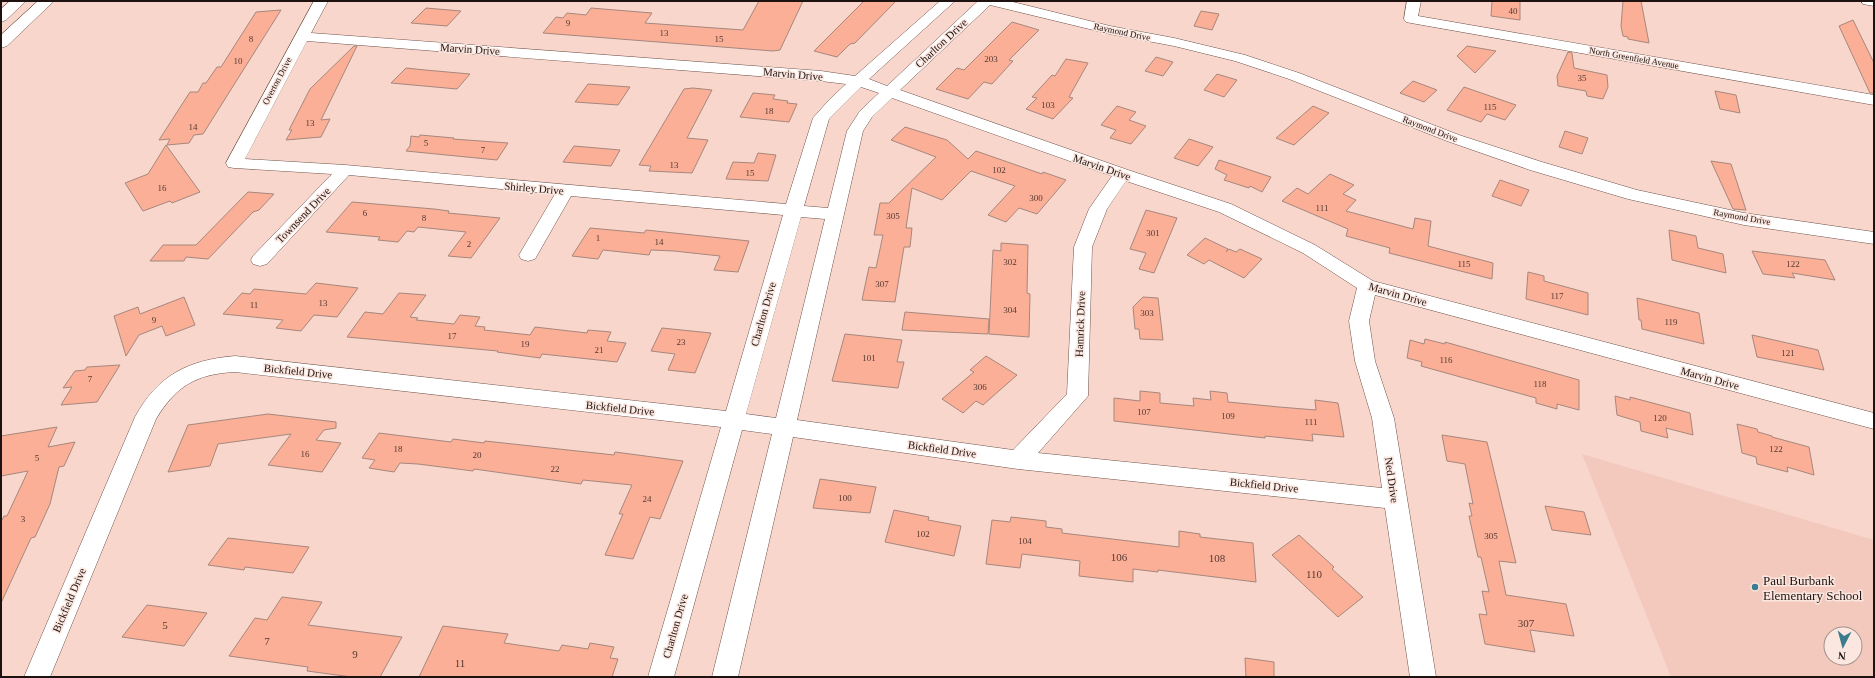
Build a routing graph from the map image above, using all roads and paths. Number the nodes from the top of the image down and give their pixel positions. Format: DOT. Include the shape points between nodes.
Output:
graph roads {
  1 [pos="19,1"];
  2 [pos="47,1"];
  3 [pos="321,1"];
  4 [pos="948,1"];
  5 [pos="986,1"];
  6 [pos="992,1"];
  7 [pos="1414,1"];
  8 [pos="1868,1"];
  9 [pos="1874,2"];
  10 [pos="1,17"];
  11 [pos="301,36"];
  12 [pos="1,43"];
  13 [pos="859,81"];
  14 [pos="890,91"];
  15 [pos="1874,100"];
  16 [pos="234,163"];
  17 [pos="345,170"];
  18 [pos="1122,174"];
  19 [pos="565,191"];
  20 [pos="792,212"];
  21 [pos="834,214"];
  22 [pos="1874,238"];
  23 [pos="528,255"];
  24 [pos="260,260"];
  25 [pos="1367,286"];
  26 [pos="733,420"];
  27 [pos="1874,422"];
  28 [pos="784,427"];
  29 [pos="1018,460"];
  30 [pos="1395,499"];
  31 [pos="37,677"];
  32 [pos="661,677"];
  33 [pos="725,677"];
  34 [pos="1423,677"];
  1 -- 10 [label="main road"];
  2 -- 12 [label="main road"];
  3 -- 11 [label="street, Overton Drive"];
  4 -- 13 [label="street, Charlton Drive"];
  5 -- 14 [label="street, Charlton Drive"];
  6 -- 22 [label="street, Raymond Drive" via="1240,58 1294,76 1453,138 1634,195 1744,218"];
  7 -- 15 [label="street, North Greenfield Avenue" via="1411,19"];
  8 -- 9 [label="street"];
  11 -- 13 [label="street, Marvin Drive"];
  11 -- 16 [label="street, Overton Drive"];
  13 -- 14 [label="street, Marvin Drive"];
  13 -- 20 [label="street, Charlton Drive" via="829,108 822,118"];
  14 -- 18 [label="street, Marvin Drive"];
  14 -- 21 [label="street, Charlton Drive" via="858,125"];
  16 -- 17 [label="street, Shirley Drive"];
  17 -- 19 [label="street, Shirley Drive"];
  17 -- 24 [label="street, Townsend Drive"];
  18 -- 25 [label="street, Marvin Drive" via="1225,208 1309,249"];
  18 -- 29 [label="street, Hamrick Drive" via="1098,209 1083,247 1077,396"];
  19 -- 20 [label="street, Shirley Drive"];
  19 -- 23 [label="street"];
  20 -- 21 [label="street, Shirley Drive"];
  20 -- 26 [label="street, Charlton Drive"];
  21 -- 28 [label="street, Charlton Drive"];
  25 -- 27 [label="street, Marvin Drive"];
  25 -- 30 [label="street, Ned Drive" via="1359,321 1365,361 1383,418"];
  26 -- 28 [label="street, Bickfield Drive"];
  26 -- 31 [label="street, Bickfield Drive" via="235,364 205,367 189,373 164,390 146,417"];
  26 -- 32 [label="street, Charlton Drive"];
  28 -- 29 [label="street, Bickfield Drive"];
  28 -- 33 [label="street, Charlton Drive"];
  29 -- 30 [label="street, Bickfield Drive"];
  30 -- 34 [label="street, Ned Drive"];
}
